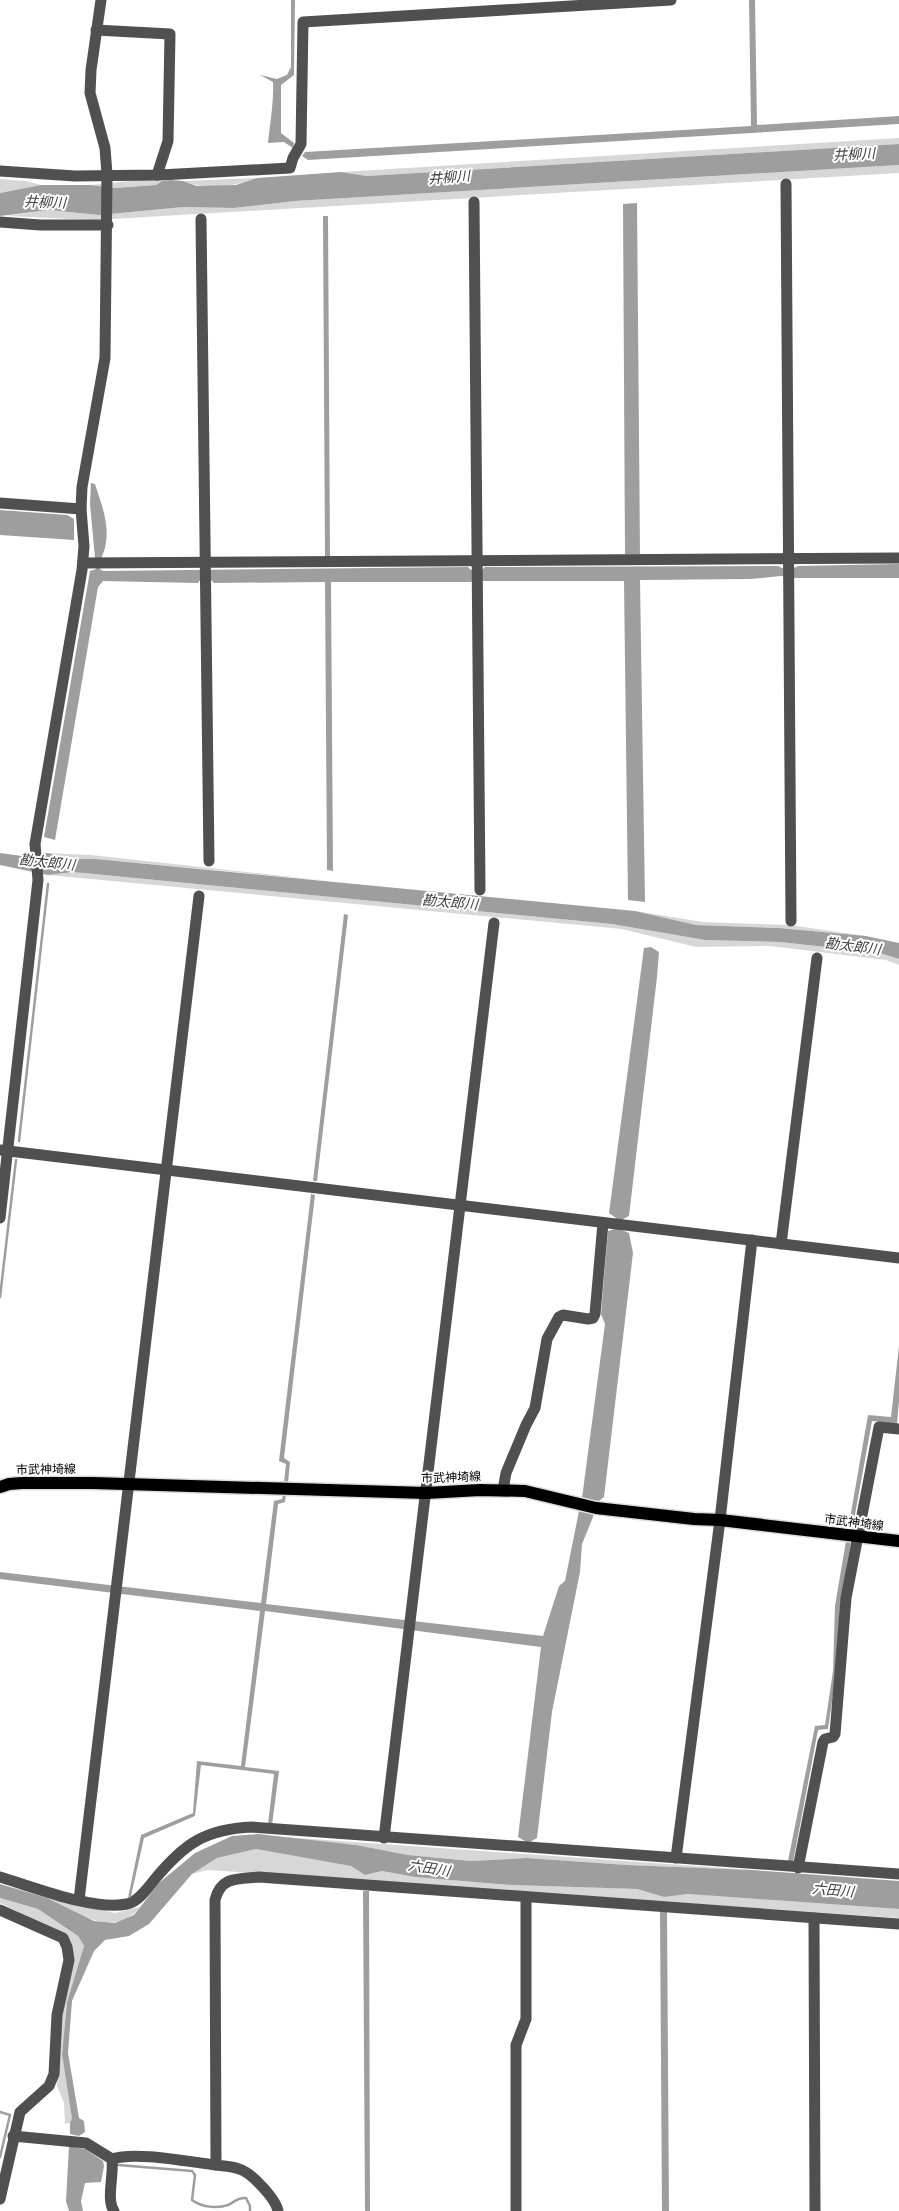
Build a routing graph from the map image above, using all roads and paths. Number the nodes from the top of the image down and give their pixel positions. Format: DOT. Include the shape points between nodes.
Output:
graph roads {
  1 [pos="101,0"];
  2 [pos="672,0"];
  3 [pos="96,30"];
  4 [pos="0,171"];
  5 [pos="107,174"];
  6 [pos="157,175"];
  7 [pos="786,184"];
  8 [pos="474,202"];
  9 [pos="202,219"];
  10 [pos="0,222"];
  11 [pos="108,225"];
  12 [pos="0,503"];
  13 [pos="81,509"];
  14 [pos="899,558"];
  15 [pos="788,562"];
  16 [pos="83,563"];
  17 [pos="477,563"];
  18 [pos="206,565"];
  19 [pos="209,861"];
  20 [pos="480,890"];
  21 [pos="199,896"];
  22 [pos="791,920"];
  23 [pos="494,923"];
  24 [pos="817,958"];
  25 [pos="4,1150"];
  26 [pos="167,1169"];
  27 [pos="461,1204"];
  28 [pos="0,1218"];
  29 [pos="614,1224"];
  30 [pos="752,1240"];
  31 [pos="781,1244"];
  32 [pos="899,1258"];
  33 [pos="899,1429"];
  34 [pos="130,1484"];
  35 [pos="0,1487"];
  36 [pos="503,1490"];
  37 [pos="426,1493"];
  38 [pos="720,1520"];
  39 [pos="858,1537"];
  40 [pos="899,1541"];
  41 [pos="384,1838"];
  42 [pos="676,1858"];
  43 [pos="798,1868"];
  44 [pos="899,1874"];
  45 [pos="0,1877"];
  46 [pos="526,1897"];
  47 [pos="79,1900"];
  48 [pos="0,1910"];
  49 [pos="814,1918"];
  50 [pos="899,1924"];
  51 [pos="13,2136"];
  52 [pos="112,2159"];
  53 [pos="216,2165"];
  54 [pos="0,2199"];
  55 [pos="114,2211"];
  56 [pos="278,2211"];
  57 [pos="516,2211"];
  58 [pos="815,2211"];
  1 -- 3 [label="street"];
  2 -- 6 [label="street" via="303,22 301,144 290,168"];
  3 -- 5 [label="street" via="90,93 105,148"];
  3 -- 6 [label="street" via="170,34 168,141"];
  4 -- 5 [label="street" via="75,176"];
  5 -- 6 [label="street"];
  5 -- 11 [label="street"];
  7 -- 15 [label="street"];
  8 -- 17 [label="street"];
  9 -- 18 [label="street"];
  10 -- 11 [label="street"];
  11 -- 13 [label="street" via="105,358"];
  12 -- 13 [label="street"];
  13 -- 16 [label="street"];
  14 -- 15 [label="street"];
  15 -- 17 [label="street"];
  15 -- 22 [label="street"];
  16 -- 18 [label="street"];
  16 -- 25 [label="street" via="35,848 38,880"];
  17 -- 18 [label="street"];
  17 -- 20 [label="street"];
  18 -- 19 [label="street"];
  21 -- 26 [label="street"];
  23 -- 27 [label="street"];
  24 -- 31 [label="street"];
  25 -- 26 [label="street"];
  25 -- 28 [label="street"];
  26 -- 27 [label="street"];
  26 -- 34 [label="street"];
  27 -- 29 [label="street"];
  27 -- 37 [label="street"];
  29 -- 30 [label="street"];
  29 -- 36 [label="street" via="593,1318 563,1315 547,1339 535,1408 506,1473"];
  30 -- 31 [label="street"];
  30 -- 38 [label="street"];
  31 -- 32 [label="street"];
  33 -- 39 [label="street" via="879,1427"];
  34 -- 35 [label="main road, 市武神埼線" via="22,1483"];
  34 -- 37 [label="main road, 市武神埼線"];
  34 -- 47 [label="street"];
  36 -- 37 [label="main road, 市武神埼線"];
  36 -- 38 [label="main road, 市武神埼線" via="535,1493 596,1508"];
  37 -- 41 [label="street"];
  38 -- 39 [label="main road, 市武神埼線"];
  38 -- 42 [label="street"];
  39 -- 40 [label="main road, 市武神埼線"];
  39 -- 43 [label="street" via="846,1598 835,1734 823,1742"];
  41 -- 42 [label="street"];
  41 -- 47 [label="street" via="231,1828 192,1842 171,1861 144,1894 129,1904 105,1906"];
  42 -- 43 [label="street"];
  43 -- 44 [label="street"];
  45 -- 47 [label="street"];
  46 -- 49 [label="street"];
  46 -- 53 [label="street" via="259,1877 223,1883 215,1900"];
  46 -- 57 [label="street" via="526,2020 516,2045"];
  48 -- 51 [label="street" via="63,1938 69,1960 57,2015 54,2074 49,2086 20,2112"];
  49 -- 50 [label="street"];
  49 -- 58 [label="street"];
  51 -- 52 [label="street" via="86,2143"];
  51 -- 54 [label="street"];
  52 -- 53 [label="street" via="120,2156"];
  52 -- 55 [label="street" via="114,2171 109,2199"];
  53 -- 56 [label="street" via="244,2171 271,2196"];
}
